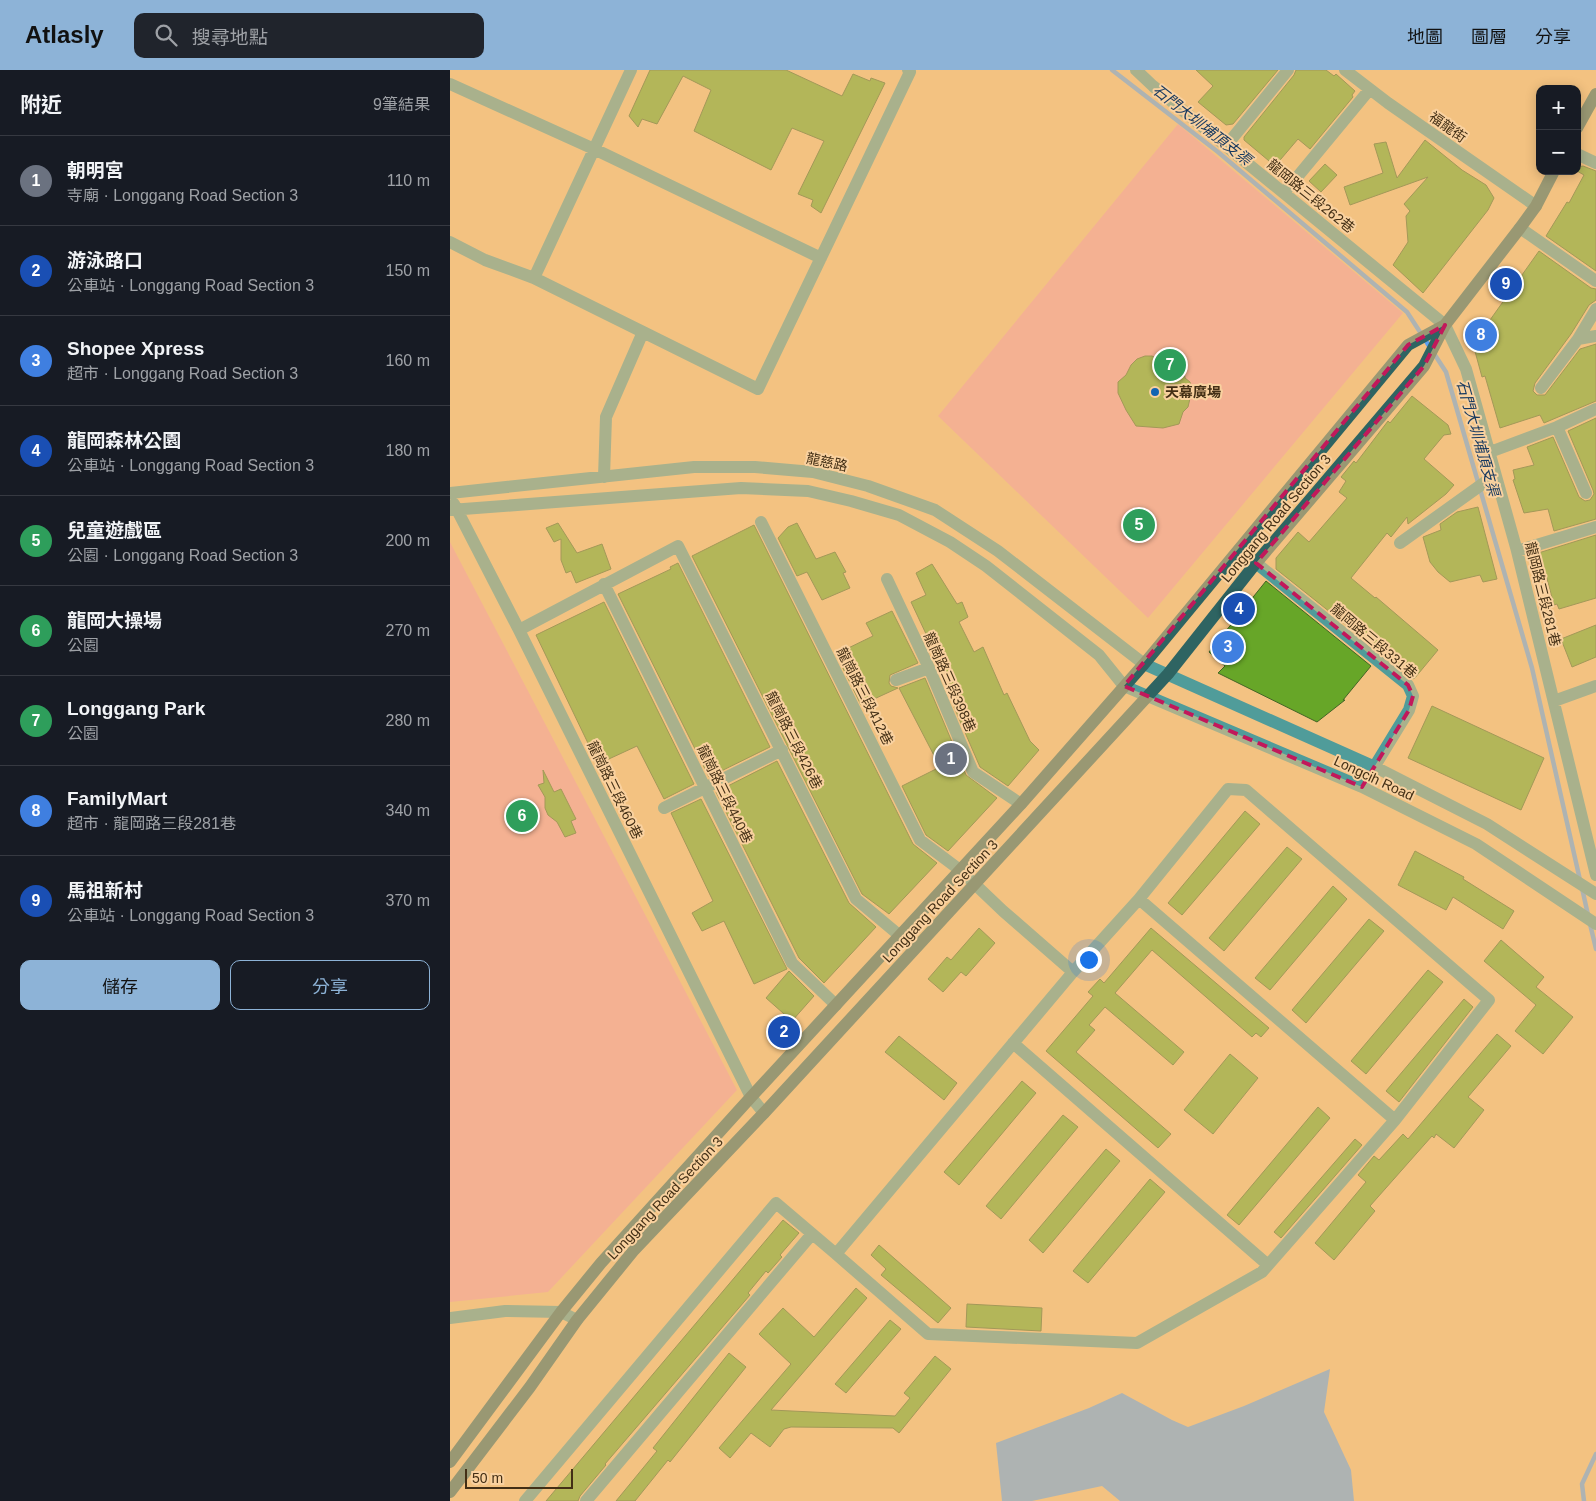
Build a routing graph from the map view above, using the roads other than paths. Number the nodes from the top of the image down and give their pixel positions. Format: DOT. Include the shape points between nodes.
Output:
graph roads {
  1 [pos="631,70"];
  2 [pos="908,70"];
  3 [pos="1136,70"];
  4 [pos="1288,70"];
  5 [pos="1345,70"];
  6 [pos="450,84"];
  7 [pos="1370,89"];
  8 [pos="1596,94"];
  9 [pos="1581,121"];
  10 [pos="1226,146"];
  11 [pos="594,149"];
  12 [pos="1581,156"];
  13 [pos="1596,163"];
  14 [pos="1552,175"];
  15 [pos="1284,192"];
  16 [pos="1536,206"];
  17 [pos="1520,228"];
  18 [pos="450,242"];
  19 [pos="821,258"];
  20 [pos="534,278"];
  21 [pos="1596,281"];
  22 [pos="1596,310"];
  23 [pos="1445,325"];
  24 [pos="642,332"];
  25 [pos="1596,336"];
  26 [pos="1578,339"];
  27 [pos="1541,388"];
  28 [pos="1596,409"];
  29 [pos="1557,427"];
  30 [pos="1490,452"];
  31 [pos="1495,475"];
  32 [pos="604,478"];
  33 [pos="1586,493"];
  34 [pos="450,494"];
  35 [pos="450,498"];
  36 [pos="454,510"];
  37 [pos="761,522"];
  38 [pos="1596,527"];
  39 [pos="1400,543"];
  40 [pos="1517,550"];
  41 [pos="1256,563"];
  42 [pos="887,579"];
  43 [pos="604,584"];
  44 [pos="518,630"];
  45 [pos="1144,664"];
  46 [pos="929,668"];
  47 [pos="1168,674"];
  48 [pos="896,680"];
  49 [pos="1124,686"];
  50 [pos="1596,686"];
  51 [pos="1150,695"];
  52 [pos="1554,701"];
  53 [pos="782,750"];
  54 [pos="1375,767"];
  55 [pos="1362,787"];
  56 [pos="706,788"];
  57 [pos="1021,804"];
  58 [pos="664,808"];
  59 [pos="1595,869"];
  60 [pos="960,870"];
  61 [pos="975,885"];
  62 [pos="1596,894"];
  63 [pos="1138,900"];
  64 [pos="1596,924"];
  65 [pos="899,935"];
  66 [pos="1073,972"];
  67 [pos="836,1005"];
  68 [pos="1013,1043"];
  69 [pos="751,1097"];
  70 [pos="764,1113"];
  71 [pos="1395,1120"];
  72 [pos="812,1234"];
  73 [pos="836,1254"];
  74 [pos="1268,1265"];
  75 [pos="561,1312"];
  76 [pos="450,1318"];
  77 [pos="578,1320"];
  78 [pos="450,1462"];
  79 [pos="450,1492"];
  80 [pos="525,1501"];
  81 [pos="586,1501"];
  1 -- 11 [label="street"];
  2 -- 19 [label="street" via="910,72"];
  3 -- 10 [label="street, 龍岡路三段262巷"];
  4 -- 10 [label="street"];
  5 -- 7 [label="street, 福龍街"];
  6 -- 11 [label="street"];
  7 -- 15 [label="street"];
  7 -- 16 [label="street, 福龍街"];
  8 -- 9 [label="main road"];
  10 -- 15 [label="street, 龍岡路三段262巷"];
  11 -- 19 [label="street"];
  11 -- 20 [label="street"];
  12 -- 13 [label="street"];
  14 -- 16 [label="main road, Longgang Road Section 3"];
  15 -- 23 [label="street, 龍岡路三段262巷"];
  16 -- 17 [label="main road, Longgang Road Section 3"];
  17 -- 21 [label="street"];
  17 -- 23 [label="main road, Longgang Road Section 3"];
  18 -- 20 [label="street" via="485,260"];
  19 -- 24 [label="street" via="758,390"];
  20 -- 24 [label="street"];
  22 -- 26 [label="street"];
  23 -- 30 [label="street, 龍岡路三段281巷" via="1466,368"];
  23 -- 41 [label="main road, Longgang Road Section 3" via="1424,366"];
  23 -- 45 [label="main road, Longgang Road Section 3" via="1408,345"];
  24 -- 32 [label="street" via="606,417"];
  25 -- 26 [label="street"];
  26 -- 27 [label="street"];
  28 -- 29 [label="street"];
  29 -- 30 [label="street"];
  29 -- 33 [label="street"];
  30 -- 31 [label="street, 龍岡路三段281巷"];
  31 -- 39 [label="street"];
  31 -- 40 [label="street, 龍岡路三段281巷"];
  32 -- 34 [label="street, 龍慈路"];
  32 -- 45 [label="street, 龍慈路" via="694,467 754,467 813,472 868,486 935,510 998,551"];
  35 -- 36 [label="street, 龍崗路三段460巷"];
  36 -- 44 [label="street, 龍崗路三段460巷"];
  36 -- 49 [label="street" via="741,488 808,492 851,501 899,515 986,566 1099,655"];
  37 -- 60 [label="street, 龍崗路三段412巷" via="920,840"];
  38 -- 40 [label="street"];
  40 -- 52 [label="street, 龍岡路三段281巷"];
  41 -- 47 [label="main road, Longgang Road Section 3"];
  41 -- 54 [label="street, 龍岡路三段331巷" via="1408,685 1413,696 1409,710"];
  42 -- 46 [label="street, 龍崗路三段398巷"];
  43 -- 44 [label="street"];
  43 -- 53 [label="street, 龍崗路三段426巷" via="678,546"];
  43 -- 56 [label="street, 龍崗路三段440巷"];
  44 -- 69 [label="street, 龍崗路三段460巷"];
  45 -- 47 [label="street, Longcih Road"];
  45 -- 49 [label="main road, Longgang Road Section 3"];
  46 -- 48 [label="street"];
  46 -- 57 [label="street, 龍崗路三段398巷" via="973,772"];
  47 -- 51 [label="main road, Longgang Road Section 3"];
  47 -- 54 [label="street, Longcih Road"];
  49 -- 51 [label="street, Longcih Road"];
  49 -- 57 [label="main road, Longgang Road Section 3"];
  50 -- 52 [label="street"];
  51 -- 55 [label="street, Longcih Road"];
  51 -- 61 [label="main road, Longgang Road Section 3"];
  52 -- 59 [label="street, 龍岡路三段281巷"];
  53 -- 56 [label="street"];
  53 -- 65 [label="street, 龍崗路三段426巷" via="856,899"];
  54 -- 55 [label="street, 龍岡路三段331巷"];
  54 -- 62 [label="street, Longcih Road" via="1487,824"];
  55 -- 64 [label="street, Longcih Road" via="1476,844"];
  56 -- 58 [label="street"];
  56 -- 67 [label="street, 龍崗路三段440巷" via="792,963"];
  57 -- 60 [label="main road, Longgang Road Section 3"];
  60 -- 61 [label="street, 龍崗路三段412巷"];
  60 -- 65 [label="main road, Longgang Road Section 3"];
  61 -- 66 [label="street, 龍崗路三段412巷"];
  61 -- 70 [label="main road, Longgang Road Section 3"];
  63 -- 66 [label="street"];
  63 -- 71 [label="street"];
  63 -- 71 [label="street" via="1228,789 1246,790 1489,1000"];
  65 -- 67 [label="main road, Longgang Road Section 3"];
  66 -- 68 [label="street"];
  67 -- 69 [label="main road, Longgang Road Section 3"];
  68 -- 73 [label="street"];
  68 -- 74 [label="street"];
  69 -- 70 [label="street, 龍崗路三段460巷"];
  69 -- 75 [label="main road, Longgang Road Section 3"];
  70 -- 77 [label="main road, Longgang Road Section 3" via="634,1250"];
  71 -- 74 [label="street"];
  72 -- 73 [label="street"];
  72 -- 80 [label="street" via="776,1202"];
  72 -- 81 [label="street"];
  73 -- 74 [label="street" via="928,1334 1136,1343 1262,1272"];
  75 -- 76 [label="street" via="505,1312"];
  75 -- 77 [label="street"];
  75 -- 78 [label="main road, Longgang Road Section 3"];
  77 -- 79 [label="main road, Longgang Road Section 3"];
}
